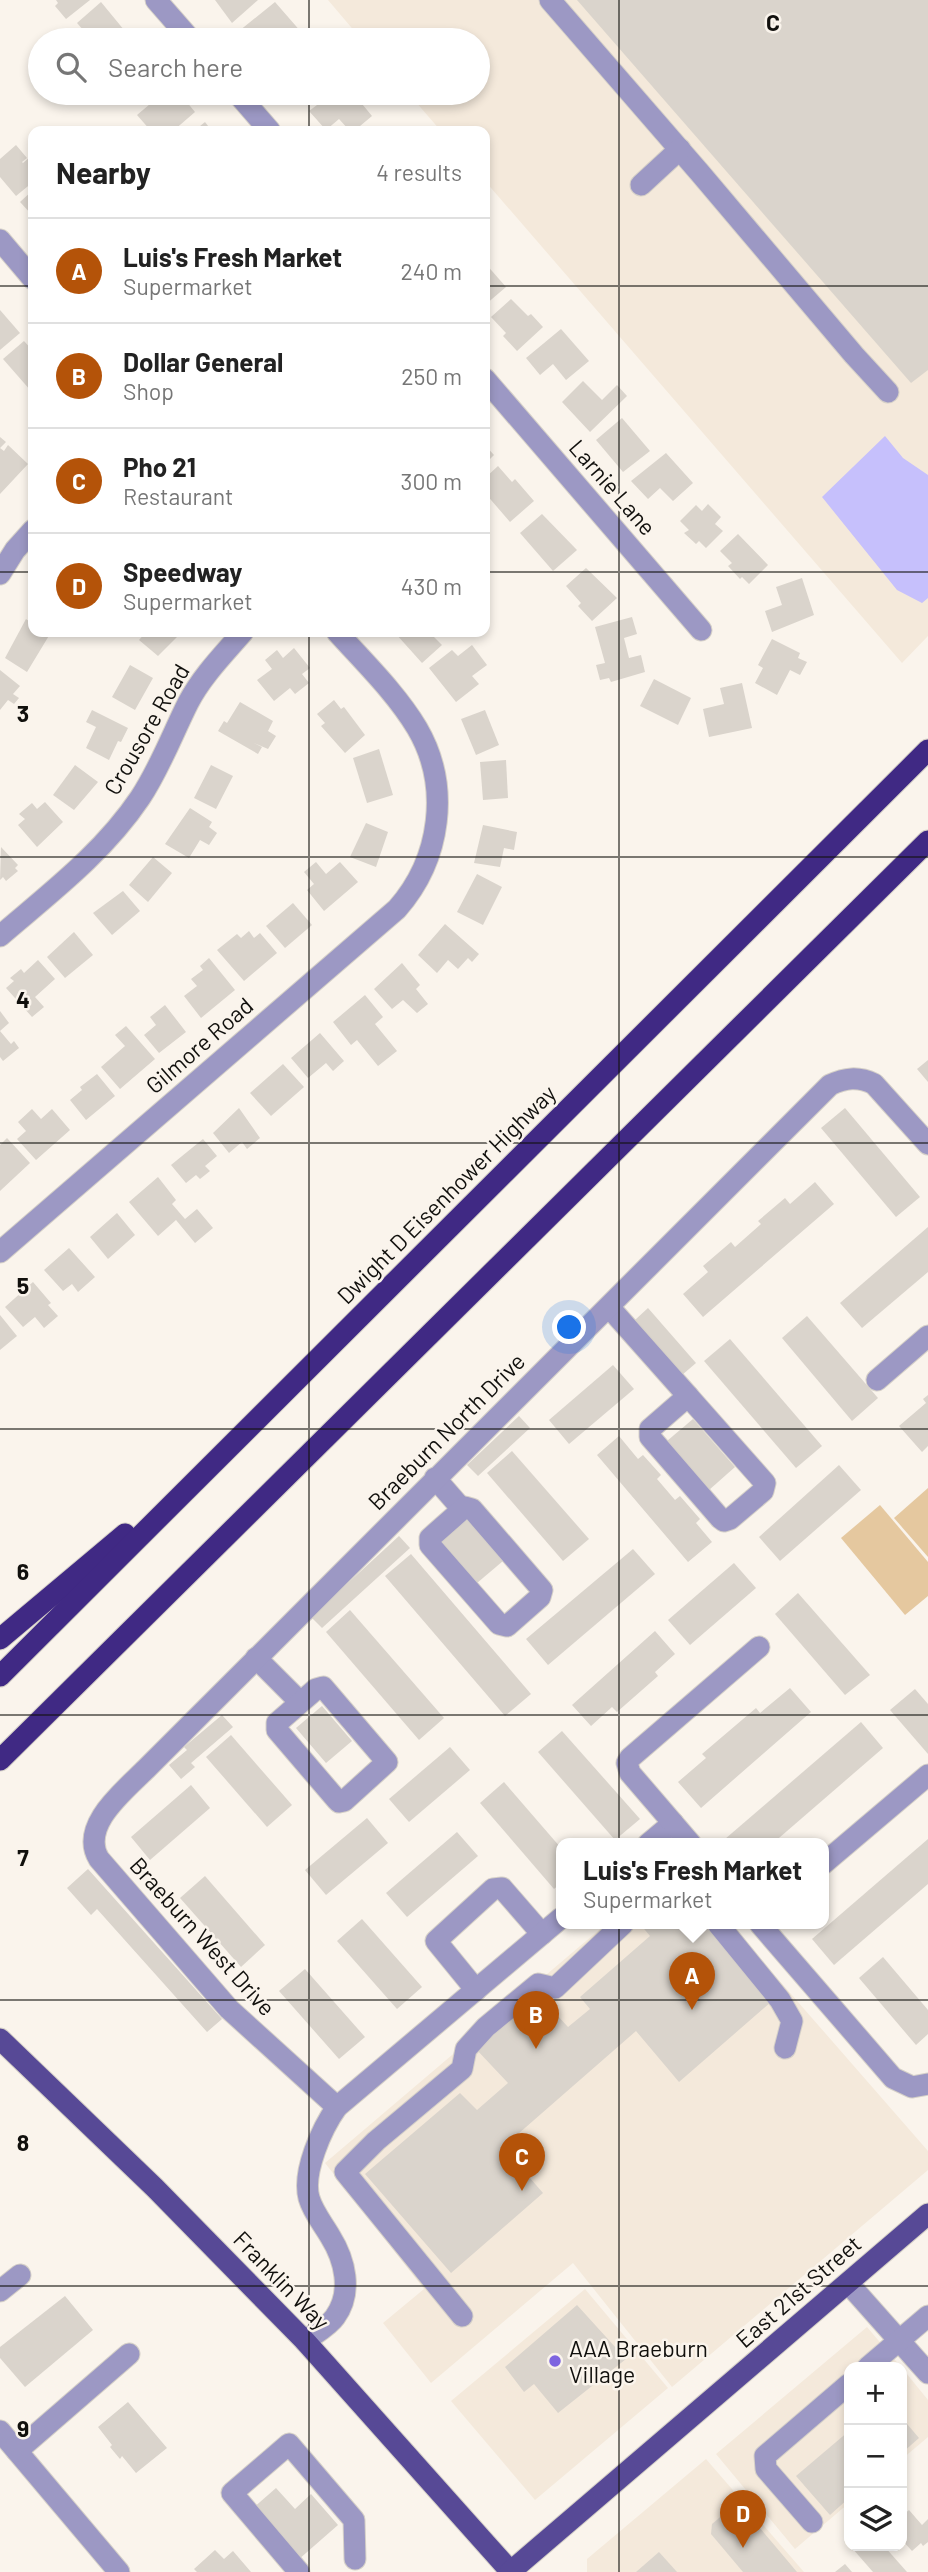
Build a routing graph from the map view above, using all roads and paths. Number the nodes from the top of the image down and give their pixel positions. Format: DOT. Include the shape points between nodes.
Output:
graph roads {
  1 [pos="156,0"];
  2 [pos="550,0"];
  3 [pos="180,28"];
  4 [pos="247,105"];
  5 [pos="266,126"];
  6 [pos="680,149"];
  7 [pos="641,185"];
  8 [pos="0,240"];
  9 [pos="28,273"];
  10 [pos="490,385"];
  11 [pos="888,392"];
  12 [pos="28,536"];
  13 [pos="0,574"];
  14 [pos="701,630"];
  15 [pos="238,637"];
  16 [pos="341,637"];
  17 [pos="924,753"];
  18 [pos="928,841"];
  19 [pos="0,936"];
  20 [pos="928,1144"];
  21 [pos="0,1252"];
  22 [pos="609,1307"];
  23 [pos="928,1336"];
  24 [pos="877,1380"];
  25 [pos="688,1396"];
  26 [pos="234,1443"];
  27 [pos="435,1478"];
  28 [pos="408,1505"];
  29 [pos="462,1509"];
  30 [pos="434,1535"];
  31 [pos="0,1639"];
  32 [pos="759,1647"];
  33 [pos="256,1658"];
  34 [pos="0,1676"];
  35 [pos="300,1702"];
  36 [pos="0,1760"];
  37 [pos="928,1775"];
  38 [pos="673,1823"];
  39 [pos="655,1838"];
  40 [pos="686,1838"];
  41 [pos="92,1841"];
  42 [pos="829,1859"];
  43 [pos="556,1922"];
  44 [pos="618,1929"];
  45 [pos="722,1929"];
  46 [pos="764,1929"];
  47 [pos="542,1934"];
  48 [pos="476,1990"];
  49 [pos="0,2039"];
  50 [pos="785,2048"];
  51 [pos="920,2085"];
  52 [pos="337,2107"];
  53 [pos="928,2214"];
  54 [pos="20,2275"];
  55 [pos="848,2283"];
  56 [pos="0,2291"];
  57 [pos="462,2316"];
  58 [pos="928,2316"];
  59 [pos="899,2341"];
  60 [pos="305,2342"];
  61 [pos="129,2354"];
  62 [pos="874,2362"];
  63 [pos="928,2373"];
  64 [pos="844,2388"];
  65 [pos="0,2431"];
  66 [pos="17,2451"];
  67 [pos="811,2522"];
  68 [pos="355,2559"];
  69 [pos="120,2572"];
  70 [pos="299,2572"];
  71 [pos="511,2572"];
  1 -- 3 [label="street"];
  2 -- 6 [label="street"];
  4 -- 5 [label="street"];
  6 -- 7 [label="street"];
  6 -- 11 [label="street"];
  8 -- 9 [label="street"];
  10 -- 14 [label="street, Larnie Lane"];
  12 -- 13 [label="street"];
  15 -- 19 [label="street, Crousore Road" via="197,689 153,777 117,829"];
  16 -- 21 [label="street, Gilmore Road" via="406,712 429,753 437,817 423,870 397,909"];
  17 -- 26 [label="highway, Dwight D Eisenhower Highway"];
  18 -- 36 [label="highway"];
  20 -- 22 [label="street, Braeburn North Drive" via="874,1084 854,1078 830,1085"];
  22 -- 25 [label="street"];
  22 -- 27 [label="street, Braeburn North Drive"];
  23 -- 24 [label="street"];
  25 -- 25 [label="street" via="765,1483 763,1490 724,1521 650,1437 650,1429"];
  26 -- 31 [label="highway"];
  26 -- 34 [label="highway, Dwight D Eisenhower Highway"];
  27 -- 28 [label="street, Braeburn North Drive"];
  27 -- 29 [label="street"];
  28 -- 30 [label="street"];
  28 -- 33 [label="street, Braeburn North Drive"];
  29 -- 30 [label="street"];
  29 -- 30 [label="street" via="472,1509 541,1587 542,1594 532,1605 508,1626 501,1626 430,1545"];
  32 -- 38 [label="street" via="630,1758 628,1770"];
  33 -- 35 [label="street"];
  33 -- 41 [label="street, Braeburn North Drive" via="121,1795 96,1825"];
  35 -- 35 [label="street" via="323,1686 386,1759 385,1766 344,1801 336,1799 277,1730 276,1723"];
  37 -- 42 [label="street"];
  38 -- 39 [label="street"];
  38 -- 40 [label="street"];
  41 -- 52 [label="street, Braeburn West Drive" via="99,1859 229,2009"];
  43 -- 47 [label="street"];
  44 -- 57 [label="street" via="555,1988 538,1984 486,2027 466,2049 462,2069 345,2172"];
  45 -- 50 [label="street" via="792,2021"];
  46 -- 51 [label="street" via="893,2078 902,2084"];
  47 -- 48 [label="street"];
  47 -- 48 [label="street" via="502,1888 493,1889 436,1941"];
  48 -- 52 [label="street"];
  49 -- 60 [label="main road, Franklin Way" via="155,2188"];
  52 -- 60 [label="street" via="320,2137 307,2188 341,2256 345,2284 334,2318"];
  53 -- 55 [label="main road, East 21st Street"];
  54 -- 56 [label="street"];
  55 -- 59 [label="street"];
  55 -- 71 [label="main road, East 21st Street"];
  58 -- 59 [label="street"];
  59 -- 62 [label="street"];
  59 -- 63 [label="street"];
  60 -- 71 [label="main road, Franklin Way"];
  61 -- 66 [label="street"];
  64 -- 67 [label="street" via="765,2456 765,2469"];
  65 -- 66 [label="street"];
  66 -- 69 [label="street"];
  68 -- 70 [label="street" via="354,2520 289,2444 232,2493"];
}
